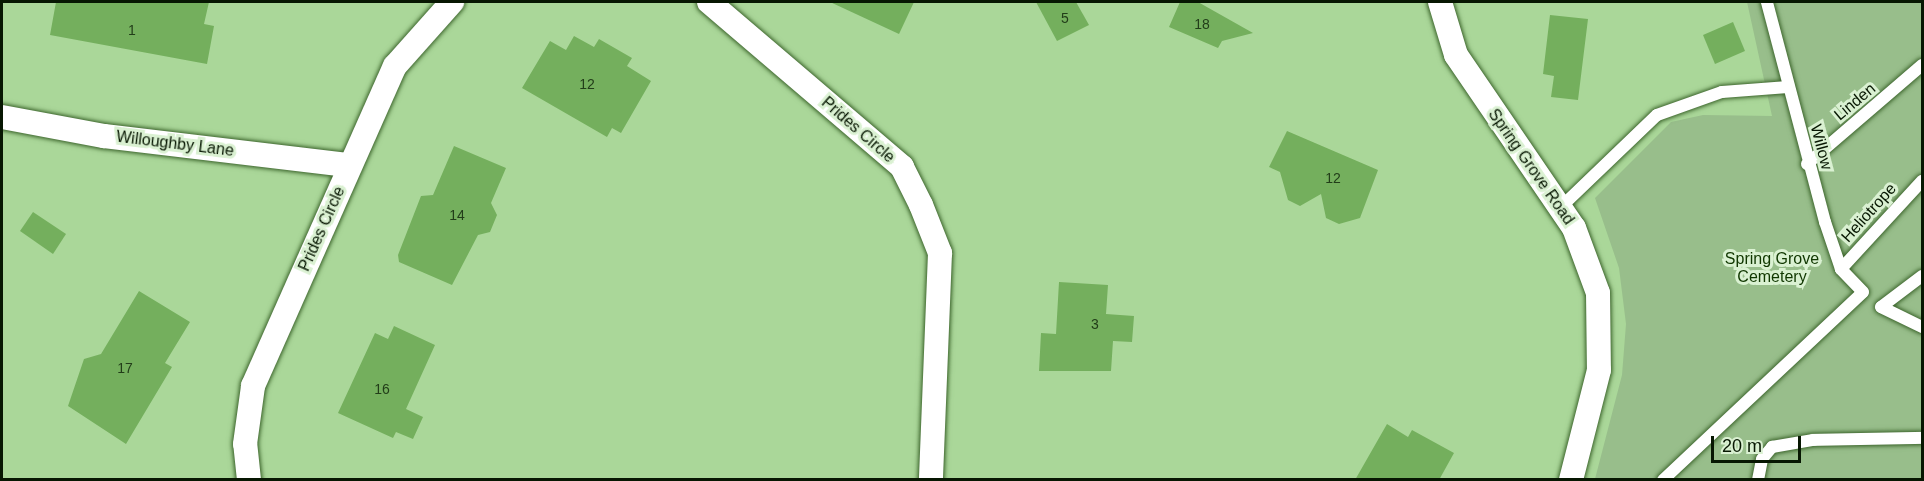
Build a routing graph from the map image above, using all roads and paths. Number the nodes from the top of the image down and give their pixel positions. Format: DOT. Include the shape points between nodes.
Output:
graph roads {
  1 [pos="452,2"];
  2 [pos="709,2"];
  3 [pos="1440,2"];
  4 [pos="1767,2"];
  5 [pos="1923,65"];
  6 [pos="1788,87"];
  7 [pos="2,117"];
  8 [pos="1807,164"];
  9 [pos="350,165"];
  10 [pos="1923,181"];
  11 [pos="1561,207"];
  12 [pos="1841,269"];
  13 [pos="1923,276"];
  14 [pos="1923,327"];
  15 [pos="1923,438"];
  16 [pos="249,480"];
  17 [pos="931,480"];
  18 [pos="1570,480"];
  19 [pos="1663,480"];
  20 [pos="1758,480"];
  1 -- 9 [label="street, Prides Circle" via="395,66"];
  2 -- 17 [label="street, Prides Circle" via="902,167 921,205 940,253"];
  3 -- 11 [label="street, Spring Grove Road" via="1456,55"];
  4 -- 6 [label="lane, Willow"];
  5 -- 8 [label="lane, Linden"];
  6 -- 8 [label="lane, Willow"];
  6 -- 11 [label="lane" via="1722,92 1657,115"];
  7 -- 9 [label="street, Willoughby Lane" via="104,136"];
  8 -- 12 [label="lane, Willow"];
  9 -- 16 [label="street, Prides Circle" via="253,386 245,444"];
  10 -- 12 [label="lane, Heliotrope"];
  11 -- 18 [label="street, Spring Grove Road" via="1586,255 1601,329 1599,370"];
  12 -- 19 [label="lane, Willow" via="1863,292"];
  13 -- 14 [label="lane" via="1881,307"];
  15 -- 20 [label="lane" via="1812,440 1772,447 1762,459"];
}
